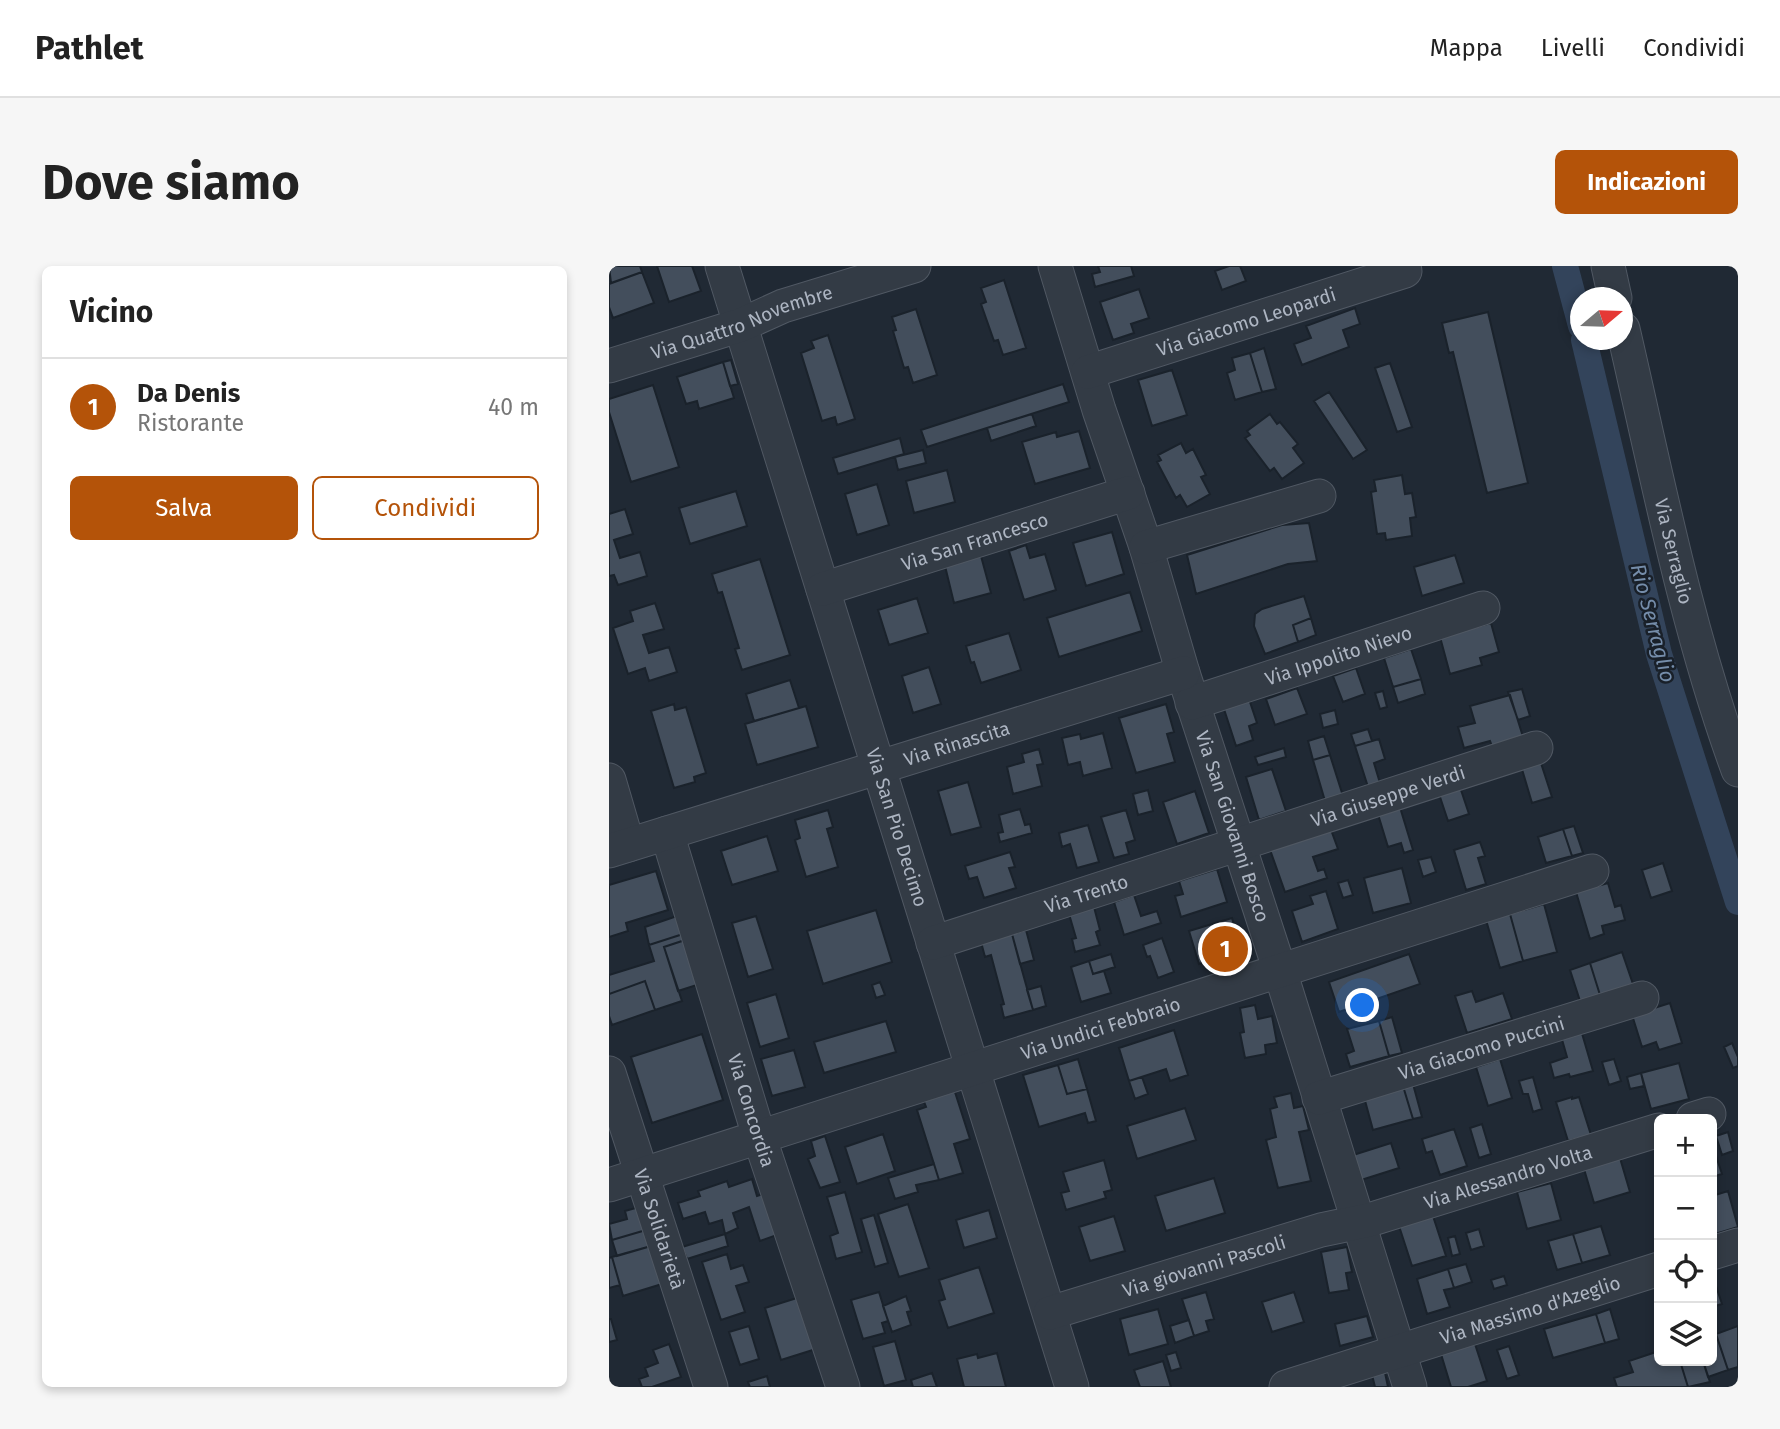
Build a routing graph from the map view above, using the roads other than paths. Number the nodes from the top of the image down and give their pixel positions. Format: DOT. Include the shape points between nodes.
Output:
graph roads {
  1 [pos="722,266"];
  2 [pos="914,266"];
  3 [pos="1055,266"];
  4 [pos="1608,266"];
  5 [pos="1405,271"];
  6 [pos="1613,287"];
  7 [pos="741,325"];
  8 [pos="1627,350"];
  9 [pos="609,366"];
  10 [pos="1088,372"];
  11 [pos="1128,493"];
  12 [pos="1319,496"];
  13 [pos="1146,547"];
  14 [pos="823,589"];
  15 [pos="1483,608"];
  16 [pos="1187,688"];
  17 [pos="1536,748"];
  18 [pos="880,766"];
  19 [pos="1738,770"];
  20 [pos="609,780"];
  21 [pos="667,833"];
  22 [pos="1238,846"];
  23 [pos="619,848"];
  24 [pos="1592,871"];
  25 [pos="933,943"];
  26 [pos="1280,971"];
  27 [pos="1642,998"];
  28 [pos="972,1069"];
  29 [pos="609,1073"];
  30 [pos="1319,1098"];
  31 [pos="1654,1132"];
  32 [pos="759,1136"];
  33 [pos="642,1174"];
  34 [pos="609,1185"];
  35 [pos="1357,1223"];
  36 [pos="1738,1245"];
  37 [pos="1717,1251"];
  38 [pos="1654,1271"];
  39 [pos="1050,1313"];
  40 [pos="1399,1352"];
  41 [pos="711,1387"];
  42 [pos="843,1387"];
  43 [pos="1072,1387"];
  44 [pos="1286,1387"];
  45 [pos="1410,1387"];
  1 -- 7 [label="street, Via San Pio Decimo"];
  2 -- 7 [label="street, Via Quattro Novembre" via="783,306"];
  3 -- 10 [label="street, Via San Giovanni Bosco"];
  4 -- 6 [label="street"];
  5 -- 10 [label="street, Via Giacomo Leopardi"];
  7 -- 9 [label="street, Via Quattro Novembre"];
  7 -- 14 [label="street, Via San Pio Decimo"];
  8 -- 19 [label="street, Via Serraglio" via="1685,593"];
  10 -- 11 [label="street, Via San Giovanni Bosco"];
  11 -- 13 [label="street, Via San Giovanni Bosco"];
  11 -- 14 [label="street, Via San Francesco"];
  12 -- 13 [label="street"];
  13 -- 16 [label="street, Via San Giovanni Bosco"];
  14 -- 18 [label="street, Via San Pio Decimo"];
  15 -- 16 [label="street, Via Ippolito Nievo"];
  16 -- 18 [label="street, Via Rinascita"];
  16 -- 22 [label="street, Via San Giovanni Bosco"];
  17 -- 22 [label="street, Via Giuseppe Verdi"];
  18 -- 21 [label="street, Via Rinascita"];
  18 -- 25 [label="street, Via San Pio Decimo"];
  20 -- 23 [label="street"];
  21 -- 23 [label="street, Via Rinascita"];
  21 -- 32 [label="street, Via Concordia"];
  22 -- 25 [label="street, Via Trento"];
  22 -- 26 [label="street, Via San Giovanni Bosco"];
  24 -- 26 [label="street, Via Undici Febbraio"];
  25 -- 28 [label="street, Via San Pio Decimo"];
  26 -- 28 [label="street, Via Undici Febbraio"];
  26 -- 30 [label="street, Via San Giovanni Bosco"];
  27 -- 30 [label="street, Via Giacomo Puccini"];
  28 -- 32 [label="street, Via Undici Febbraio"];
  28 -- 39 [label="street, Via San Pio Decimo"];
  29 -- 33 [label="street, Via Solidarietà"];
  30 -- 35 [label="street, Via San Giovanni Bosco"];
  31 -- 35 [label="street, Via Alessandro Volta"];
  32 -- 33 [label="street, Via Undici Febbraio"];
  32 -- 42 [label="street, Via Concordia"];
  33 -- 34 [label="street, Via Undici Febbraio"];
  33 -- 41 [label="street, Via Solidarietà"];
  35 -- 39 [label="street, Via giovanni Pascoli"];
  35 -- 40 [label="street, Via San Giovanni Bosco"];
  36 -- 37 [label="street"];
  38 -- 40 [label="street, Via Massimo d'Azeglio"];
  39 -- 43 [label="street, Via San Pio Decimo"];
  40 -- 44 [label="street, Via Massimo d'Azeglio"];
  40 -- 45 [label="street, Via San Giovanni Bosco"];
}
